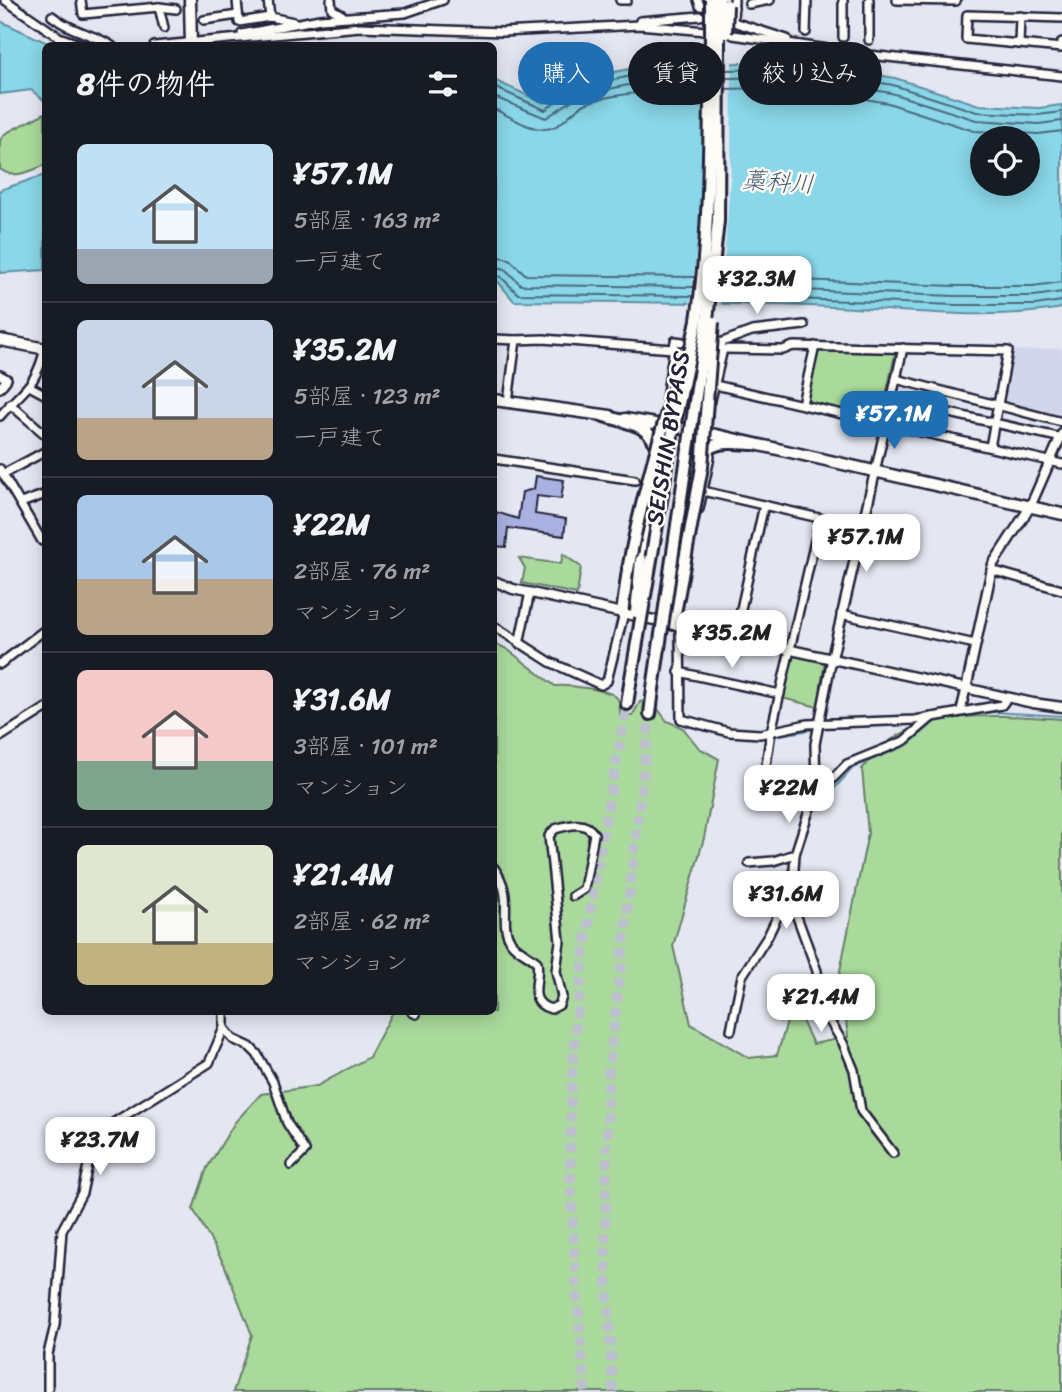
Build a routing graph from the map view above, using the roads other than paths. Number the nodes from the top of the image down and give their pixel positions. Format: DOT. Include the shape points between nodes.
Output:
graph roads {
  1 [pos="5,0"];
  2 [pos="81,0"];
  3 [pos="190,0"];
  4 [pos="237,0"];
  5 [pos="268,0"];
  6 [pos="331,0"];
  7 [pos="443,0"];
  8 [pos="620,0"];
  9 [pos="627,0"];
  10 [pos="698,0"];
  11 [pos="703,0"];
  12 [pos="710,0"];
  13 [pos="719,0"];
  14 [pos="770,0"];
  15 [pos="807,0"];
  16 [pos="843,0"];
  17 [pos="869,0"];
  18 [pos="897,0"];
  19 [pos="907,0"];
  20 [pos="956,1"];
  21 [pos="429,3"];
  22 [pos="731,3"];
  23 [pos="749,4"];
  24 [pos="159,7"];
  25 [pos="176,9"];
  26 [pos="238,15"];
  27 [pos="52,16"];
  28 [pos="344,16"];
  29 [pos="701,16"];
  30 [pos="1020,16"];
  31 [pos="270,18"];
  32 [pos="1062,18"];
  33 [pos="204,20"];
  34 [pos="295,22"];
  35 [pos="615,24"];
  36 [pos="164,28"];
  37 [pos="706,31"];
  38 [pos="806,32"];
  39 [pos="733,35"];
  40 [pos="843,37"];
  41 [pos="230,38"];
  42 [pos="869,40"];
  43 [pos="73,42"];
  44 [pos="105,42"];
  45 [pos="191,42"];
  46 [pos="204,42"];
  47 [pos="780,42"];
  48 [pos="795,42"];
  49 [pos="1062,42"];
  50 [pos="1019,44"];
  51 [pos="882,55"];
  52 [pos="1062,76"];
  53 [pos="715,119"];
  54 [pos="704,253"];
  55 [pos="715,257"];
  56 [pos="804,325"];
  57 [pos="497,339"];
  58 [pos="0,340"];
  59 [pos="516,340"];
  60 [pos="683,342"];
  61 [pos="815,346"];
  62 [pos="42,348"];
  63 [pos="903,348"];
  64 [pos="673,349"];
  65 [pos="723,349"];
  66 [pos="42,362"];
  67 [pos="0,374"];
  68 [pos="896,380"];
  69 [pos="715,385"];
  70 [pos="31,387"];
  71 [pos="0,388"];
  72 [pos="42,393"];
  73 [pos="497,400"];
  74 [pos="891,400"];
  75 [pos="508,402"];
  76 [pos="10,404"];
  77 [pos="802,404"];
  78 [pos="998,404"];
  79 [pos="604,415"];
  80 [pos="0,416"];
  81 [pos="1062,422"];
  82 [pos="886,423"];
  83 [pos="661,424"];
  84 [pos="995,424"];
  85 [pos="42,432"];
  86 [pos="703,432"];
  87 [pos="1061,436"];
  88 [pos="752,444"];
  89 [pos="990,447"];
  90 [pos="708,448"];
  91 [pos="657,449"];
  92 [pos="42,453"];
  93 [pos="497,459"];
  94 [pos="697,460"];
  95 [pos="1048,461"];
  96 [pos="1062,464"];
  97 [pos="1,471"];
  98 [pos="875,472"];
  99 [pos="635,480"];
  100 [pos="704,491"];
  101 [pos="42,495"];
  102 [pos="21,503"];
  103 [pos="764,505"];
  104 [pos="1030,508"];
  105 [pos="1062,514"];
  106 [pos="820,519"];
  107 [pos="862,528"];
  108 [pos="42,538"];
  109 [pos="991,570"];
  110 [pos="679,572"];
  111 [pos="497,581"];
  112 [pos="1062,590"];
  113 [pos="530,592"];
  114 [pos="679,594"];
  115 [pos="623,613"];
  116 [pos="842,614"];
  117 [pos="676,625"];
  118 [pos="497,628"];
  119 [pos="42,631"];
  120 [pos="735,636"];
  121 [pos="519,644"];
  122 [pos="975,644"];
  123 [pos="790,648"];
  124 [pos="832,659"];
  125 [pos="0,664"];
  126 [pos="679,672"];
  127 [pos="630,684"];
  128 [pos="966,688"];
  129 [pos="653,689"];
  130 [pos="780,694"];
  131 [pos="1007,698"];
  132 [pos="627,704"];
  133 [pos="1062,707"];
  134 [pos="961,710"];
  135 [pos="42,711"];
  136 [pos="650,714"];
  137 [pos="932,717"];
  138 [pos="819,723"];
  139 [pos="771,732"];
  140 [pos="0,737"];
  141 [pos="813,800"];
  142 [pos="795,854"];
  143 [pos="749,863"];
  144 [pos="497,874"];
  145 [pos="789,895"];
  146 [pos="573,896"];
  147 [pos="224,1015"];
  148 [pos="224,1028"];
  149 [pos="731,1030"];
  150 [pos="893,1153"];
  151 [pos="291,1165"];
  152 [pos="48,1392"];
  1 -- 43 [label="street"];
  2 -- 24 [label="street" via="83,14"];
  3 -- 45 [label="main road"];
  4 -- 26 [label="street"];
  5 -- 31 [label="street"];
  6 -- 28 [label="street" via="332,9"];
  7 -- 21 [label="street"];
  8 -- 9 [label="street"];
  10 -- 22 [label="street" via="700,6"];
  11 -- 53 [label="highway"];
  12 -- 53 [label="highway, SEISHIN BYPASS, bridge"];
  13 -- 53 [label="highway, SEISHIN BYPASS, bridge"];
  14 -- 23 [label="street"];
  15 -- 38 [label="street"];
  16 -- 40 [label="street"];
  17 -- 42 [label="street"];
  18 -- 19 [label="street"];
  19 -- 20 [label="street"];
  21 -- 28 [label="street" via="405,13"];
  22 -- 48 [label="street" via="732,21"];
  22 -- 53 [label="highway, bridge"];
  24 -- 25 [label="street"];
  24 -- 36 [label="street"];
  26 -- 31 [label="street" via="239,22"];
  26 -- 33 [label="street"];
  27 -- 44 [label="street" via="70,29"];
  28 -- 34 [label="street"];
  29 -- 35 [label="street"];
  30 -- 32 [label="street"];
  30 -- 50 [label="street"];
  30 -- 50 [label="street" via="967,15 966,39"];
  31 -- 34 [label="street"];
  34 -- 41 [label="street"];
  35 -- 37 [label="street"];
  35 -- 41 [label="street" via="502,32 360,27"];
  39 -- 47 [label="street"];
  41 -- 46 [label="street"];
  49 -- 50 [label="street" via="1062,48"];
  51 -- 52 [label="street"];
  53 -- 54 [label="highway, SEISHIN BYPASS"];
  53 -- 55 [label="highway, SEISHIN BYPASS"];
  54 -- 115 [label="highway, bridge" via="685,349 641,498"];
  54 -- 127 [label="highway, SEISHIN BYPASS, bridge" via="697,320"];
  55 -- 110 [label="highway, bridge" via="705,443"];
  55 -- 129 [label="highway, SEISHIN BYPASS, bridge"];
  56 -- 65 [label="street" via="742,334 717,344"];
  57 -- 59 [label="street"];
  58 -- 62 [label="main road"];
  59 -- 64 [label="street"];
  59 -- 75 [label="street"];
  60 -- 64 [label="street" via="676,341"];
  61 -- 63 [label="street"];
  61 -- 65 [label="street"];
  61 -- 77 [label="street"];
  63 -- 68 [label="street"];
  63 -- 78 [label="street" via="1008,351"];
  64 -- 83 [label="street"];
  65 -- 69 [label="street"];
  66 -- 70 [label="street"];
  67 -- 71 [label="street" via="7,379"];
  68 -- 74 [label="street"];
  68 -- 78 [label="street"];
  69 -- 77 [label="street"];
  69 -- 86 [label="street"];
  70 -- 72 [label="street"];
  70 -- 76 [label="street"];
  73 -- 75 [label="main road"];
  74 -- 82 [label="street"];
  74 -- 84 [label="street"];
  75 -- 79 [label="main road"];
  76 -- 80 [label="street"];
  76 -- 85 [label="street"];
  77 -- 82 [label="street"];
  78 -- 81 [label="street"];
  78 -- 84 [label="street"];
  79 -- 83 [label="main road"];
  79 -- 91 [label="highway" via="645,429"];
  82 -- 89 [label="street"];
  82 -- 98 [label="street"];
  83 -- 86 [label="main road"];
  83 -- 91 [label="highway"];
  84 -- 87 [label="street"];
  84 -- 89 [label="street"];
  86 -- 88 [label="main road"];
  86 -- 94 [label="highway"];
  87 -- 95 [label="street"];
  88 -- 90 [label="highway" via="720,443"];
  88 -- 98 [label="main road"];
  89 -- 95 [label="street"];
  90 -- 94 [label="highway"];
  90 -- 100 [label="street"];
  91 -- 127 [label="highway, bridge"];
  92 -- 97 [label="street"];
  93 -- 99 [label="street"];
  94 -- 110 [label="highway"];
  95 -- 96 [label="street"];
  95 -- 104 [label="street"];
  97 -- 102 [label="street"];
  98 -- 104 [label="main road"];
  98 -- 107 [label="street"];
  100 -- 103 [label="street"];
  100 -- 114 [label="street"];
  101 -- 102 [label="street"];
  102 -- 108 [label="street"];
  103 -- 106 [label="street"];
  103 -- 120 [label="street"];
  104 -- 105 [label="main road"];
  104 -- 109 [label="street"];
  106 -- 107 [label="street"];
  106 -- 123 [label="street"];
  107 -- 116 [label="street"];
  109 -- 112 [label="street"];
  109 -- 122 [label="street"];
  110 -- 114 [label="highway"];
  110 -- 129 [label="highway, bridge"];
  111 -- 113 [label="street"];
  113 -- 115 [label="street"];
  113 -- 121 [label="street"];
  114 -- 117 [label="highway"];
  115 -- 117 [label="street"];
  115 -- 121 [label="street" via="604,685"];
  116 -- 122 [label="street"];
  116 -- 124 [label="street"];
  117 -- 120 [label="street"];
  117 -- 126 [label="street"];
  118 -- 121 [label="street"];
  119 -- 125 [label="street"];
  120 -- 123 [label="street"];
  122 -- 128 [label="street"];
  123 -- 124 [label="street"];
  123 -- 130 [label="street"];
  124 -- 128 [label="street"];
  124 -- 138 [label="street"];
  126 -- 130 [label="street"];
  126 -- 139 [label="street" via="683,721 729,732"];
  127 -- 132 [label="highway, SEISHIN BYPASS"];
  128 -- 131 [label="street"];
  128 -- 134 [label="street"];
  129 -- 136 [label="highway, SEISHIN BYPASS"];
  130 -- 139 [label="street"];
  131 -- 133 [label="street"];
  131 -- 134 [label="street" via="1002,705"];
  134 -- 137 [label="street"];
  135 -- 140 [label="street"];
  137 -- 138 [label="street"];
  137 -- 141 [label="street" via="904,741 847,764"];
  138 -- 139 [label="street"];
  138 -- 141 [label="street"];
  139 -- 141 [label="street" via="761,798"];
  141 -- 142 [label="street"];
  142 -- 143 [label="street"];
  142 -- 145 [label="street"];
  144 -- 146 [label="street" via="506,890 508,936 517,949 537,962 534,993 551,1009 562,997 556,977 560,941 549,836 555,829 578,825 594,834 584,889"];
  145 -- 149 [label="street" via="742,976"];
  145 -- 150 [label="street" via="820,981 820,1004 855,1070 862,1111"];
  147 -- 148 [label="street"];
  148 -- 151 [label="street" via="233,1039 250,1047 273,1082 280,1110 305,1151"];
  148 -- 152 [label="street" via="209,1063 106,1128 92,1147 82,1193 62,1230"];
}
